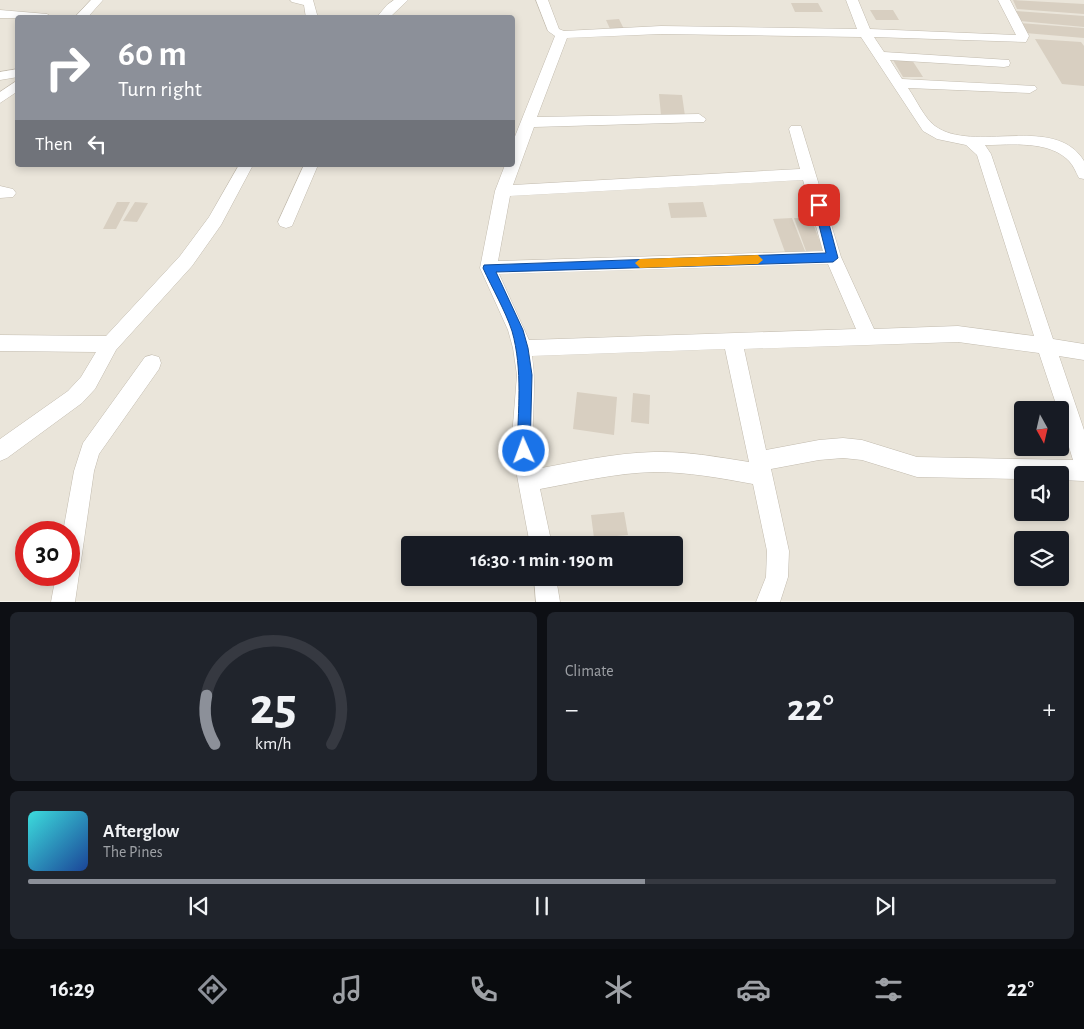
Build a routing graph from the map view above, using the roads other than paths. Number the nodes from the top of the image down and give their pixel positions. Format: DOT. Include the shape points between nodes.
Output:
graph roads {
  1 [pos="97,0"];
  2 [pos="296,0"];
  3 [pos="402,0"];
  4 [pos="542,0"];
  5 [pos="852,0"];
  6 [pos="1004,0"];
  7 [pos="0,14"];
  8 [pos="15,15"];
  9 [pos="83,15"];
  10 [pos="311,15"];
  11 [pos="384,15"];
  12 [pos="865,32"];
  13 [pos="562,35"];
  14 [pos="880,56"];
  15 [pos="1004,63"];
  16 [pos="15,74"];
  17 [pos="0,76"];
  18 [pos="898,83"];
  19 [pos="15,88"];
  20 [pos="1030,89"];
  21 [pos="0,99"];
  22 [pos="699,119"];
  23 [pos="529,122"];
  24 [pos="796,128"];
  25 [pos="971,140"];
  26 [pos="515,157"];
  27 [pos="245,167"];
  28 [pos="310,167"];
  29 [pos="511,167"];
  30 [pos="808,174"];
  31 [pos="1084,174"];
  32 [pos="503,191"];
  33 [pos="286,222"];
  34 [pos="833,258"];
  35 [pos="488,268"];
  36 [pos="868,338"];
  37 [pos="733,342"];
  38 [pos="0,343"];
  39 [pos="110,344"];
  40 [pos="522,348"];
  41 [pos="1048,348"];
  42 [pos="1084,352"];
  43 [pos="152,362"];
  44 [pos="0,451"];
  45 [pos="1084,462"];
  46 [pos="760,468"];
  47 [pos="1084,471"];
  48 [pos="529,481"];
  49 [pos="76,521"];
  50 [pos="539,536"];
  51 [pos="66,586"];
  52 [pos="546,586"];
  53 [pos="63,602"];
  54 [pos="548,602"];
  55 [pos="768,602"];
  1 -- 9 [label="street"];
  2 -- 10 [label="street" via="309,2"];
  3 -- 11 [label="street"];
  4 -- 13 [label="street" via="554,32"];
  5 -- 12 [label="street"];
  6 -- 12 [label="street" via="1022,39"];
  7 -- 8 [label="street"];
  12 -- 13 [label="street" via="661,30"];
  12 -- 14 [label="street"];
  13 -- 23 [label="street"];
  14 -- 15 [label="street"];
  14 -- 18 [label="street"];
  16 -- 17 [label="street"];
  18 -- 20 [label="street"];
  18 -- 25 [label="street" via="928,128 941,135"];
  19 -- 21 [label="street"];
  22 -- 23 [label="street"];
  23 -- 26 [label="street"];
  24 -- 30 [label="street"];
  25 -- 31 [label="street" via="1051,145 1076,158"];
  25 -- 41 [label="street" via="980,146 984,154"];
  27 -- 39 [label="street" via="215,221 186,261"];
  28 -- 33 [label="street"];
  29 -- 32 [label="street"];
  30 -- 32 [label="street"];
  30 -- 34 [label="street"];
  32 -- 35 [label="street"];
  34 -- 35 [label="street"];
  34 -- 36 [label="street"];
  35 -- 40 [label="street"];
  36 -- 37 [label="street"];
  36 -- 41 [label="street" via="958,334"];
  37 -- 40 [label="street"];
  37 -- 46 [label="street"];
  38 -- 39 [label="street"];
  39 -- 44 [label="street" via="88,383 75,397"];
  40 -- 48 [label="street" via="526,375 522,437"];
  41 -- 42 [label="street"];
  41 -- 45 [label="street"];
  43 -- 49 [label="street" via="90,450"];
  46 -- 47 [label="street" via="831,448 855,449 905,465 930,468"];
  46 -- 48 [label="street" via="636,463"];
  46 -- 55 [label="street" via="778,551 777,577"];
  48 -- 50 [label="street"];
  51 -- 53 [label="street"];
  52 -- 54 [label="street"];
}
